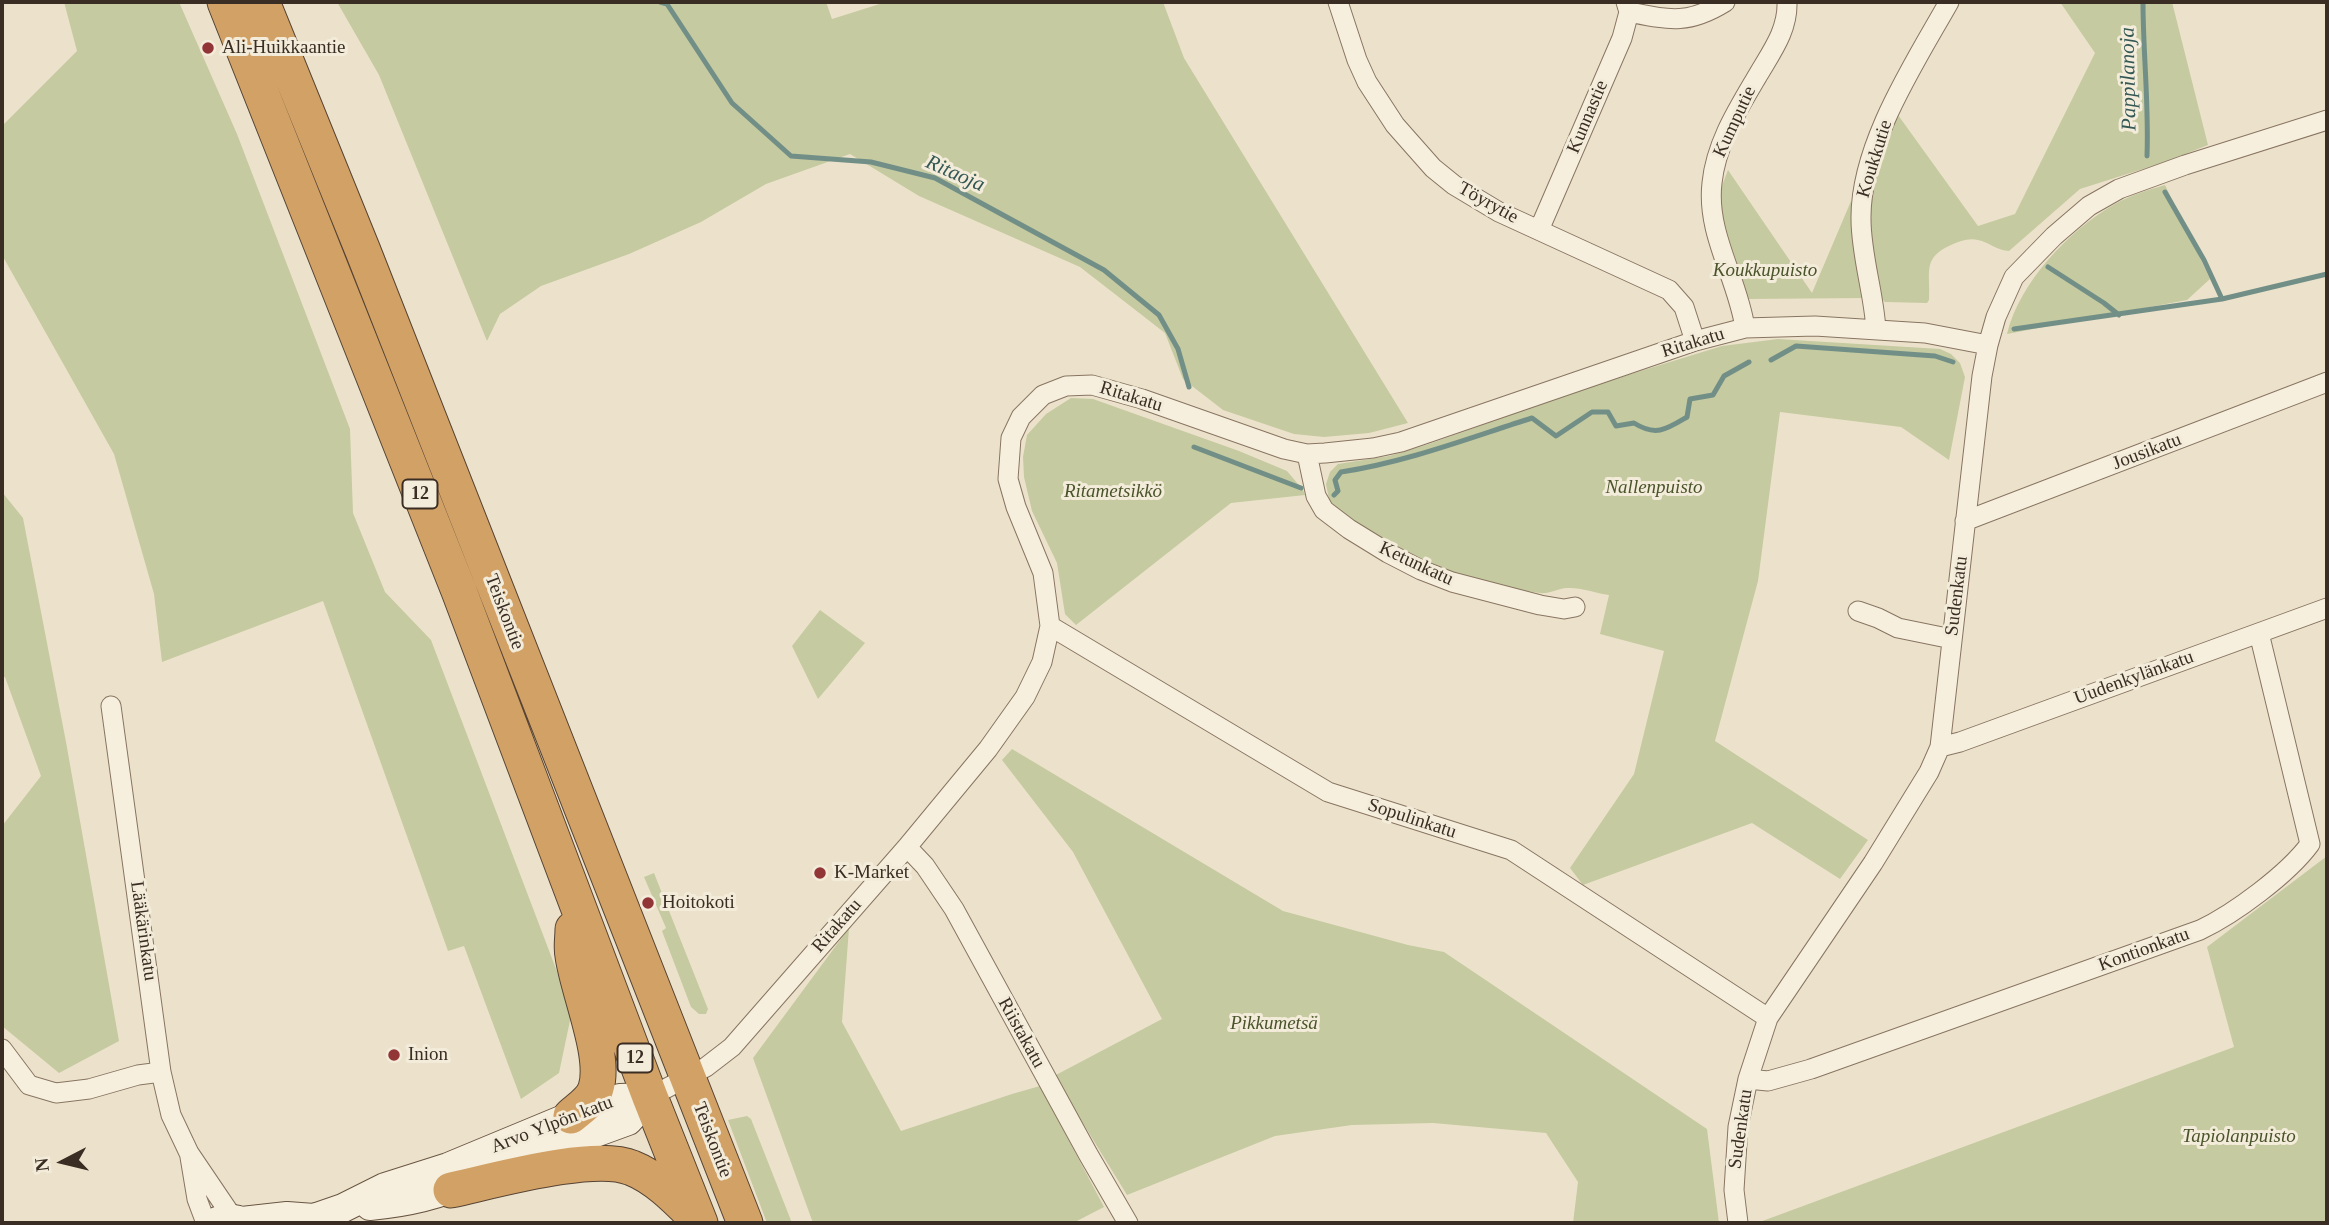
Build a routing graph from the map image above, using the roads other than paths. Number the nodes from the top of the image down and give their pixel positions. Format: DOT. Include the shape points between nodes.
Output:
graph roads {
  1 [pos="202,2"];
  2 [pos="225,2"];
  3 [pos="262,2"];
  4 [pos="1338,2"];
  5 [pos="1725,2"];
  6 [pos="1787,2"];
  7 [pos="1949,2"];
  8 [pos="1627,7"];
  9 [pos="261,95"];
  10 [pos="2327,120"];
  11 [pos="1539,230"];
  12 [pos="1745,328"];
  13 [pos="1876,330"];
  14 [pos="1695,341"];
  15 [pos="1988,345"];
  16 [pos="2327,382"];
  17 [pos="1307,454"];
  18 [pos="1965,521"];
  19 [pos="1575,607"];
  20 [pos="2327,608"];
  21 [pos="1858,611"];
  22 [pos="1050,626"];
  23 [pos="2259,633"];
  24 [pos="1952,639"];
  25 [pos="111,706"];
  26 [pos="1940,747"];
  27 [pos="907,847"];
  28 [pos="573,894"];
  29 [pos="1768,1018"];
  30 [pos="2,1049"];
  31 [pos="161,1072"];
  32 [pos="688,1077"];
  33 [pos="1748,1079"];
  34 [pos="650,1097"];
  35 [pos="571,1116"];
  36 [pos="189,1153"];
  37 [pos="451,1190"];
  38 [pos="343,1208"];
  39 [pos="310,1221"];
  40 [pos="228,1222"];
  41 [pos="699,1222"];
  42 [pos="745,1223"];
  43 [pos="1128,1223"];
  44 [pos="1738,1223"];
  1 -- 9 [label="highway, 12" via="238,75"];
  2 -- 9 [label="highway, Teiskontie / 12"];
  3 -- 32 [label="highway, Teiskontie / 12"];
  4 -- 11 [label="street, Töyrytie" via="1367,82 1414,148 1454,185"];
  5 -- 8 [label="street" via="1703,14 1672,20"];
  6 -- 12 [label="street, Kumputie" via="1779,40 1722,141 1712,183 1714,227"];
  7 -- 13 [label="street, Koukkutie" via="1890,110 1863,189 1860,221"];
  8 -- 11 [label="street, Kunnastie" via="1622,38"];
  9 -- 28 [label="highway, Teiskontie / 12" via="459,591"];
  10 -- 15 [label="street, Sudenkatu" via="2141,181 2090,206 2014,277"];
  11 -- 14 [label="street, Töyrytie" via="1669,290 1684,307"];
  12 -- 13 [label="street, Ritakatu"];
  12 -- 14 [label="street, Ritakatu"];
  13 -- 15 [label="street, Ritakatu" via="1925,333"];
  14 -- 17 [label="street, Ritakatu" via="1425,435 1373,448"];
  15 -- 18 [label="street, Sudenkatu"];
  16 -- 18 [label="street, Jousikatu"];
  17 -- 19 [label="street, Ketunkatu" via="1316,496 1324,510 1388,553 1452,582 1540,605"];
  17 -- 22 [label="street, Ritakatu" via="1106,388 1066,386 1043,395 1021,417 1011,438 1008,480 1043,573"];
  18 -- 24 [label="street, Sudenkatu"];
  20 -- 23 [label="street, Uudenkylänkatu"];
  21 -- 24 [label="street" via="1898,628"];
  22 -- 27 [label="street, Ritakatu" via="1042,662 1025,698"];
  22 -- 29 [label="street, Sopulinkatu" via="1328,792 1511,850"];
  23 -- 26 [label="street, Uudenkylänkatu"];
  23 -- 33 [label="street, Kontionkatu" via="2310,844 2298,860 2226,916 2200,930 1811,1069 1768,1081"];
  24 -- 26 [label="street, Sudenkatu"];
  25 -- 31 [label="street, Lääkärinkatu"];
  26 -- 29 [label="street, Sudenkatu" via="1873,863"];
  27 -- 32 [label="street, Ritakatu" via="732,1047"];
  27 -- 43 [label="street, Riistakatu" via="954,909"];
  28 -- 34 [label="highway, Teiskontie / 12"];
  28 -- 35 [label="highway" via="572,956 599,1074 596,1091"];
  29 -- 33 [label="street, Sudenkatu"];
  30 -- 31 [label="street" via="29,1085 56,1093"];
  31 -- 36 [label="street, Lääkärinkatu" via="171,1115"];
  32 -- 34 [label="street, Ritakatu"];
  32 -- 42 [label="highway, Teiskontie / 12"];
  33 -- 44 [label="street, Sudenkatu" via="1735,1156"];
  34 -- 35 [label="street, Arvo Ylpön katu" via="620,1098"];
  34 -- 37 [label="street, Arvo Ylpön katu" via="628,1121"];
  34 -- 41 [label="highway, Teiskontie / 12"];
  35 -- 38 [label="street, Arvo Ylpön katu" via="449,1167 385,1187"];
  36 -- 40 [label="street, Lääkärinkatu"];
  36 -- 40 [label="street, Lääkärinkatu" via="197,1199"];
  37 -- 38 [label="street, Arvo Ylpön katu"];
  37 -- 41 [label="highway" via="575,1165 631,1167 656,1182"];
  38 -- 39 [label="street, Arvo Ylpön katu"];
  39 -- 40 [label="street, Arvo Ylpön katu" via="287,1216"];
}
